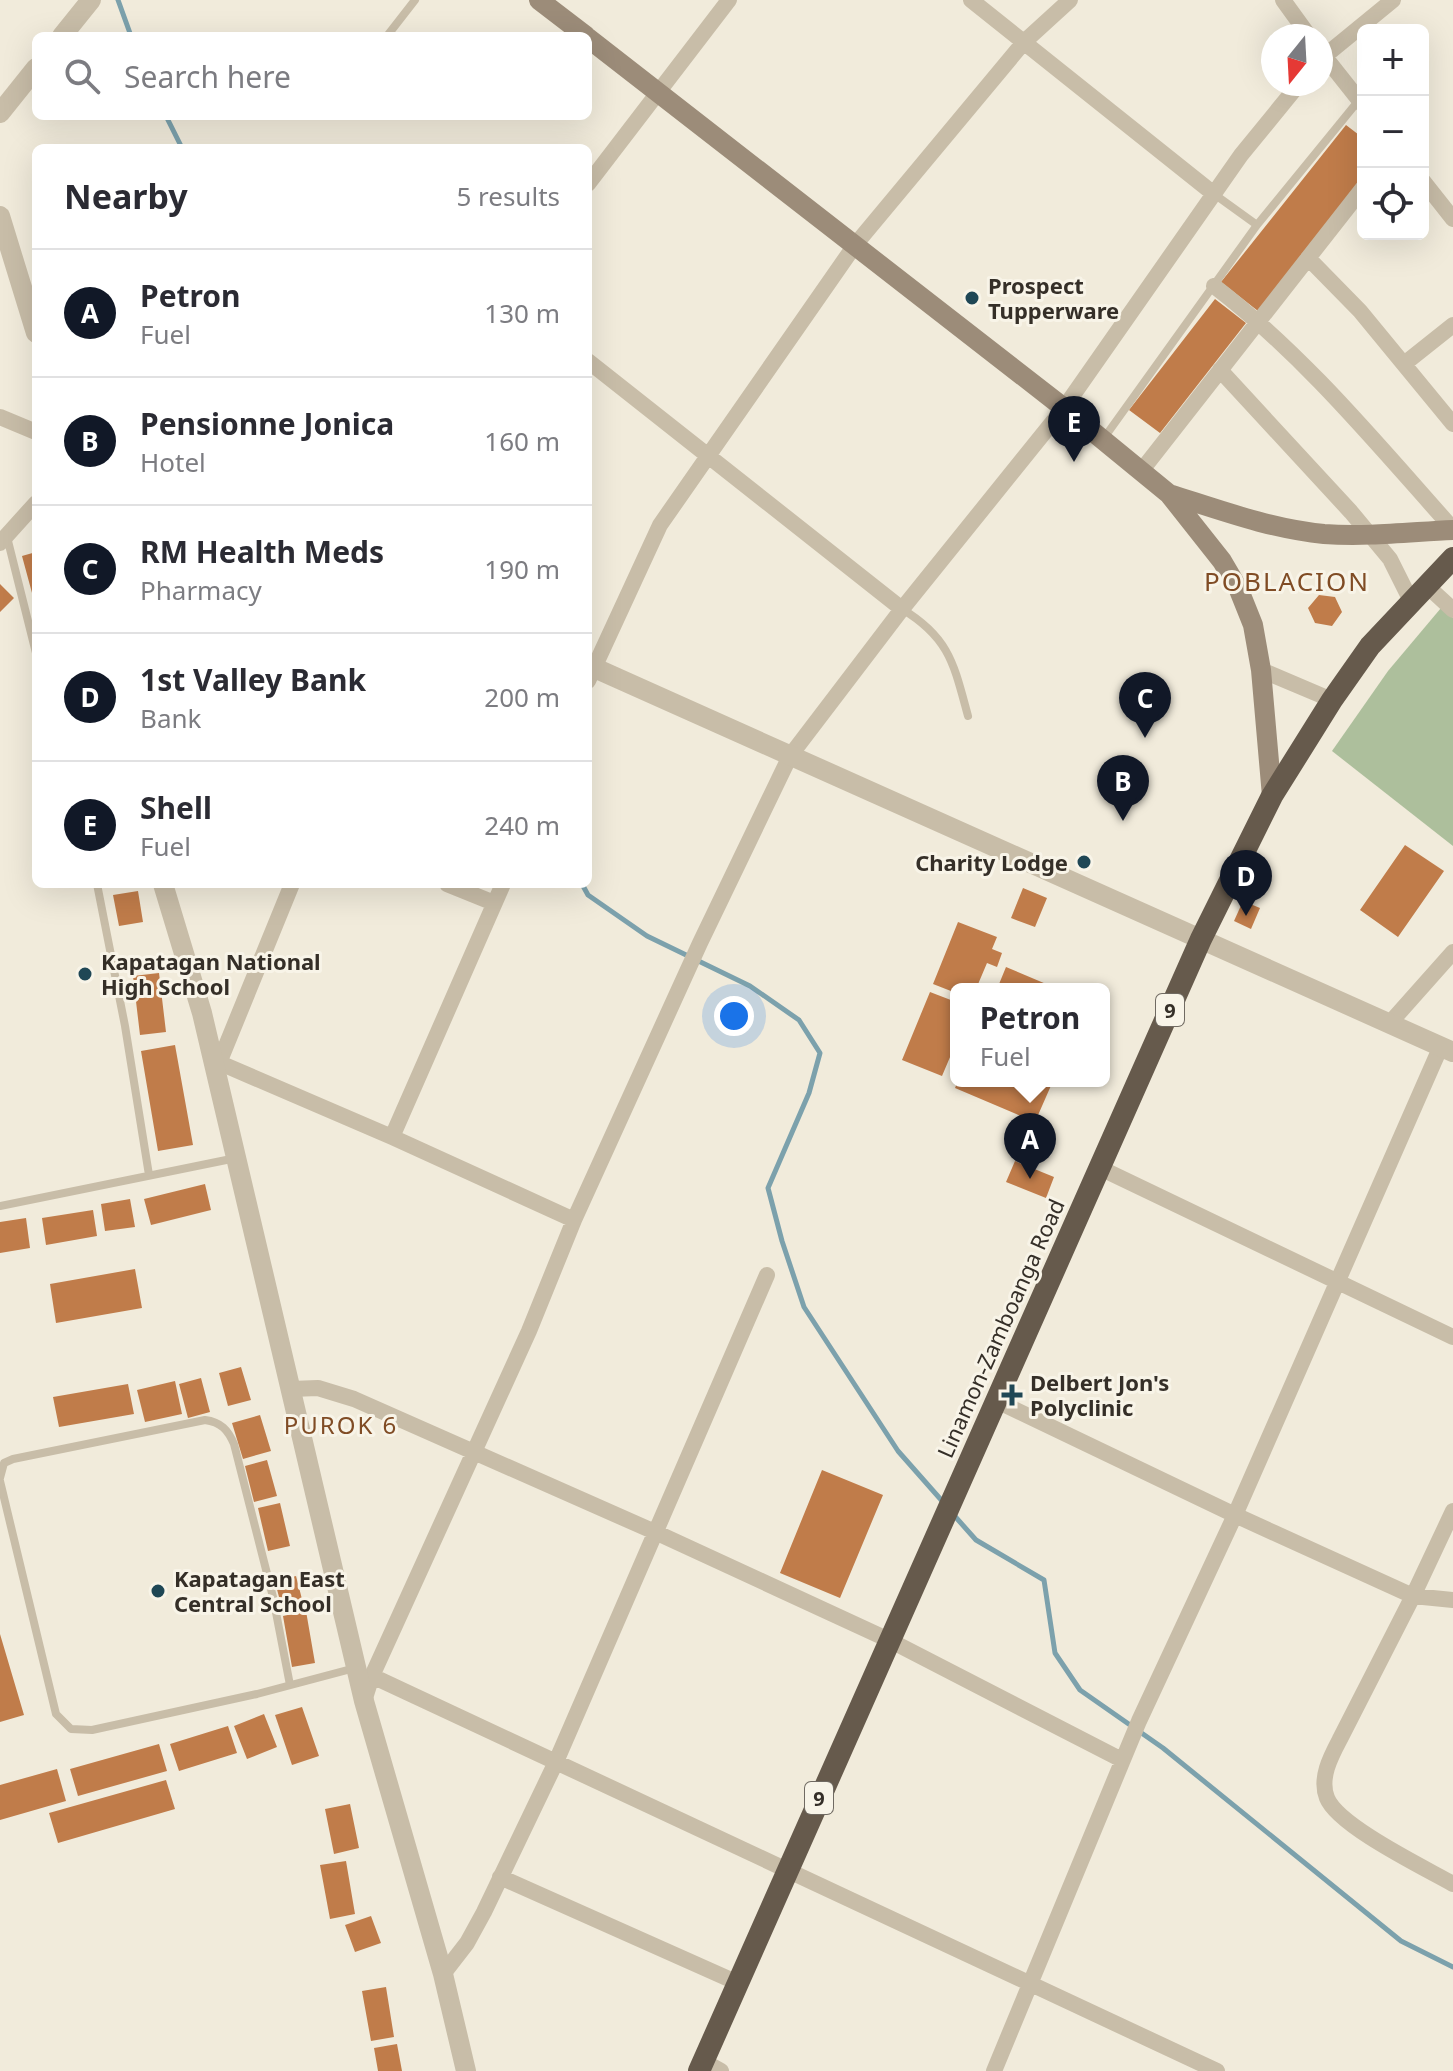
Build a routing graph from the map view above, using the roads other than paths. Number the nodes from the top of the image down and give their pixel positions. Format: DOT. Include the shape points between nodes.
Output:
graph roads {
  1 [pos="91,0"];
  2 [pos="415,0"];
  3 [pos="539,0"];
  4 [pos="729,0"];
  5 [pos="971,0"];
  6 [pos="1070,0"];
  7 [pos="1283,0"];
  8 [pos="1393,0"];
  9 [pos="1300,24"];
  10 [pos="65,32"];
  11 [pos="390,32"];
  12 [pos="581,32"];
  13 [pos="592,41"];
  14 [pos="1024,42"];
  15 [pos="1333,47"];
  16 [pos="1333,69"];
  17 [pos="32,73"];
  18 [pos="658,91"];
  19 [pos="1289,96"];
  20 [pos="1357,98"];
  21 [pos="1357,108"];
  22 [pos="0,113"];
  23 [pos="592,179"];
  24 [pos="1429,187"];
  25 [pos="1214,194"];
  26 [pos="1357,196"];
  27 [pos="1450,210"];
  28 [pos="0,216"];
  29 [pos="1257,225"];
  30 [pos="855,245"];
  31 [pos="1308,258"];
  32 [pos="1214,286"];
  33 [pos="32,320"];
  34 [pos="1258,320"];
  35 [pos="1453,325"];
  36 [pos="592,364"];
  37 [pos="1404,364"];
  38 [pos="1220,370"];
  39 [pos="1064,408"];
  40 [pos="0,417"];
  41 [pos="1453,424"];
  42 [pos="32,430"];
  43 [pos="1103,439"];
  44 [pos="706,456"];
  45 [pos="1142,470"];
  46 [pos="1169,494"];
  47 [pos="32,507"];
  48 [pos="1453,529"];
  49 [pos="1370,535"];
  50 [pos="3,539"];
  51 [pos="1453,558"];
  52 [pos="1418,593"];
  53 [pos="902,609"];
  54 [pos="1453,610"];
  55 [pos="32,639"];
  56 [pos="592,667"];
  57 [pos="1261,670"];
  58 [pos="592,672"];
  59 [pos="1332,700"];
  60 [pos="968,716"];
  61 [pos="790,756"];
  62 [pos="1272,796"];
  63 [pos="98,888"];
  64 [pos="164,888"];
  65 [pos="290,888"];
  66 [pos="457,888"];
  67 [pos="501,888"];
  68 [pos="494,903"];
  69 [pos="1201,939"];
  70 [pos="1453,952"];
  71 [pos="1389,1024"];
  72 [pos="1447,1049"];
  73 [pos="216,1062"];
  74 [pos="392,1137"];
  75 [pos="237,1157"];
  76 [pos="1100,1168"];
  77 [pos="149,1175"];
  78 [pos="0,1206"];
  79 [pos="574,1220"];
  80 [pos="767,1275"];
  81 [pos="1337,1281"];
  82 [pos="1453,1337"];
  83 [pos="291,1389"];
  84 [pos="997,1401"];
  85 [pos="472,1453"];
  86 [pos="0,1480"];
  87 [pos="1453,1511"];
  88 [pos="1235,1515"];
  89 [pos="655,1532"];
  90 [pos="1413,1596"];
  91 [pos="1453,1600"];
  92 [pos="889,1640"];
  93 [pos="364,1672"];
  94 [pos="290,1685"];
  95 [pos="1125,1755"];
  96 [pos="555,1764"];
  97 [pos="787,1871"];
  98 [pos="500,1877"];
  99 [pos="1453,1884"];
  100 [pos="443,1974"];
  101 [pos="1029,1981"];
  102 [pos="738,1983"];
  103 [pos="708,2068"];
  104 [pos="466,2071"];
  105 [pos="994,2071"];
  106 [pos="1217,2071"];
  1 -- 10 [label="street"];
  2 -- 11 [label="lane"];
  3 -- 12 [label="main road"];
  4 -- 18 [label="street"];
  5 -- 14 [label="street"];
  6 -- 14 [label="street"];
  7 -- 9 [label="street"];
  8 -- 15 [label="street"];
  13 -- 18 [label="main road"];
  14 -- 25 [label="street"];
  14 -- 30 [label="street"];
  16 -- 20 [label="street"];
  17 -- 22 [label="street"];
  18 -- 23 [label="street"];
  18 -- 30 [label="main road"];
  19 -- 25 [label="street"];
  21 -- 29 [label="lane"];
  24 -- 27 [label="street"];
  25 -- 29 [label="lane"];
  25 -- 39 [label="street"];
  26 -- 31 [label="street"];
  28 -- 33 [label="street"];
  29 -- 32 [label="lane"];
  30 -- 39 [label="main road"];
  30 -- 44 [label="street"];
  31 -- 34 [label="street"];
  31 -- 37 [label="street"];
  32 -- 34 [label="street"];
  32 -- 43 [label="lane"];
  34 -- 38 [label="street"];
  34 -- 48 [label="street"];
  35 -- 37 [label="street"];
  36 -- 44 [label="street"];
  37 -- 41 [label="street"];
  38 -- 45 [label="street"];
  38 -- 49 [label="street"];
  39 -- 43 [label="main road"];
  39 -- 53 [label="street"];
  40 -- 42 [label="street"];
  43 -- 45 [label="main road"];
  44 -- 53 [label="street"];
  44 -- 56 [label="street" via="660,525"];
  45 -- 46 [label="main road"];
  46 -- 49 [label="main road" via="1286,528"];
  46 -- 57 [label="main road" via="1239,590 1253,625"];
  47 -- 50 [label="street"];
  48 -- 49 [label="main road"];
  49 -- 52 [label="street"];
  50 -- 55 [label="lane"];
  51 -- 52 [label="highway, Linamon-Zamboanga Road / 9"];
  52 -- 54 [label="street"];
  52 -- 59 [label="highway, Linamon-Zamboanga Road / 9" via="1370,646"];
  53 -- 60 [label="lane" via="942,643"];
  53 -- 61 [label="street"];
  57 -- 59 [label="street"];
  57 -- 62 [label="main road"];
  58 -- 61 [label="street"];
  59 -- 62 [label="highway, Linamon-Zamboanga Road / 9"];
  61 -- 69 [label="street"];
  61 -- 79 [label="street"];
  62 -- 69 [label="highway, Linamon-Zamboanga Road / 9"];
  63 -- 77 [label="lane"];
  64 -- 73 [label="street"];
  65 -- 73 [label="street"];
  66 -- 68 [label="street"];
  67 -- 68 [label="street"];
  68 -- 74 [label="street"];
  69 -- 71 [label="street"];
  69 -- 76 [label="highway, Linamon-Zamboanga Road / 9"];
  70 -- 71 [label="street"];
  71 -- 72 [label="street"];
  72 -- 81 [label="street"];
  73 -- 74 [label="street"];
  73 -- 75 [label="street"];
  74 -- 79 [label="street"];
  75 -- 77 [label="lane"];
  75 -- 83 [label="street"];
  76 -- 81 [label="street"];
  76 -- 84 [label="highway, Linamon-Zamboanga Road / 9"];
  77 -- 78 [label="lane"];
  79 -- 85 [label="street"];
  80 -- 89 [label="street"];
  81 -- 82 [label="street"];
  81 -- 88 [label="street"];
  83 -- 85 [label="street" via="333,1391"];
  83 -- 93 [label="street"];
  84 -- 88 [label="street"];
  84 -- 92 [label="highway, Linamon-Zamboanga Road / 9"];
  85 -- 89 [label="street"];
  85 -- 93 [label="street"];
  86 -- 94 [label="lane" via="56,1714 63,1724 92,1730"];
  86 -- 94 [label="lane" via="4,1463 13,1459 205,1420 225,1428 273,1597"];
  87 -- 90 [label="street"];
  88 -- 90 [label="street"];
  88 -- 95 [label="street"];
  89 -- 92 [label="street"];
  89 -- 96 [label="street"];
  90 -- 91 [label="street"];
  90 -- 99 [label="street" via="1334,1750 1325,1783 1327,1798 1375,1840"];
  92 -- 95 [label="street"];
  92 -- 97 [label="highway, Linamon-Zamboanga Road / 9"];
  93 -- 94 [label="lane"];
  93 -- 96 [label="street"];
  93 -- 100 [label="street" via="364,1701"];
  95 -- 101 [label="street"];
  96 -- 97 [label="street"];
  96 -- 98 [label="street"];
  97 -- 101 [label="street"];
  97 -- 102 [label="highway, Linamon-Zamboanga Road / 9"];
  98 -- 100 [label="street" via="467,1943"];
  98 -- 102 [label="street"];
  100 -- 104 [label="street"];
  101 -- 105 [label="street"];
  101 -- 106 [label="street"];
  102 -- 103 [label="highway, Linamon-Zamboanga Road / 9"];
}
